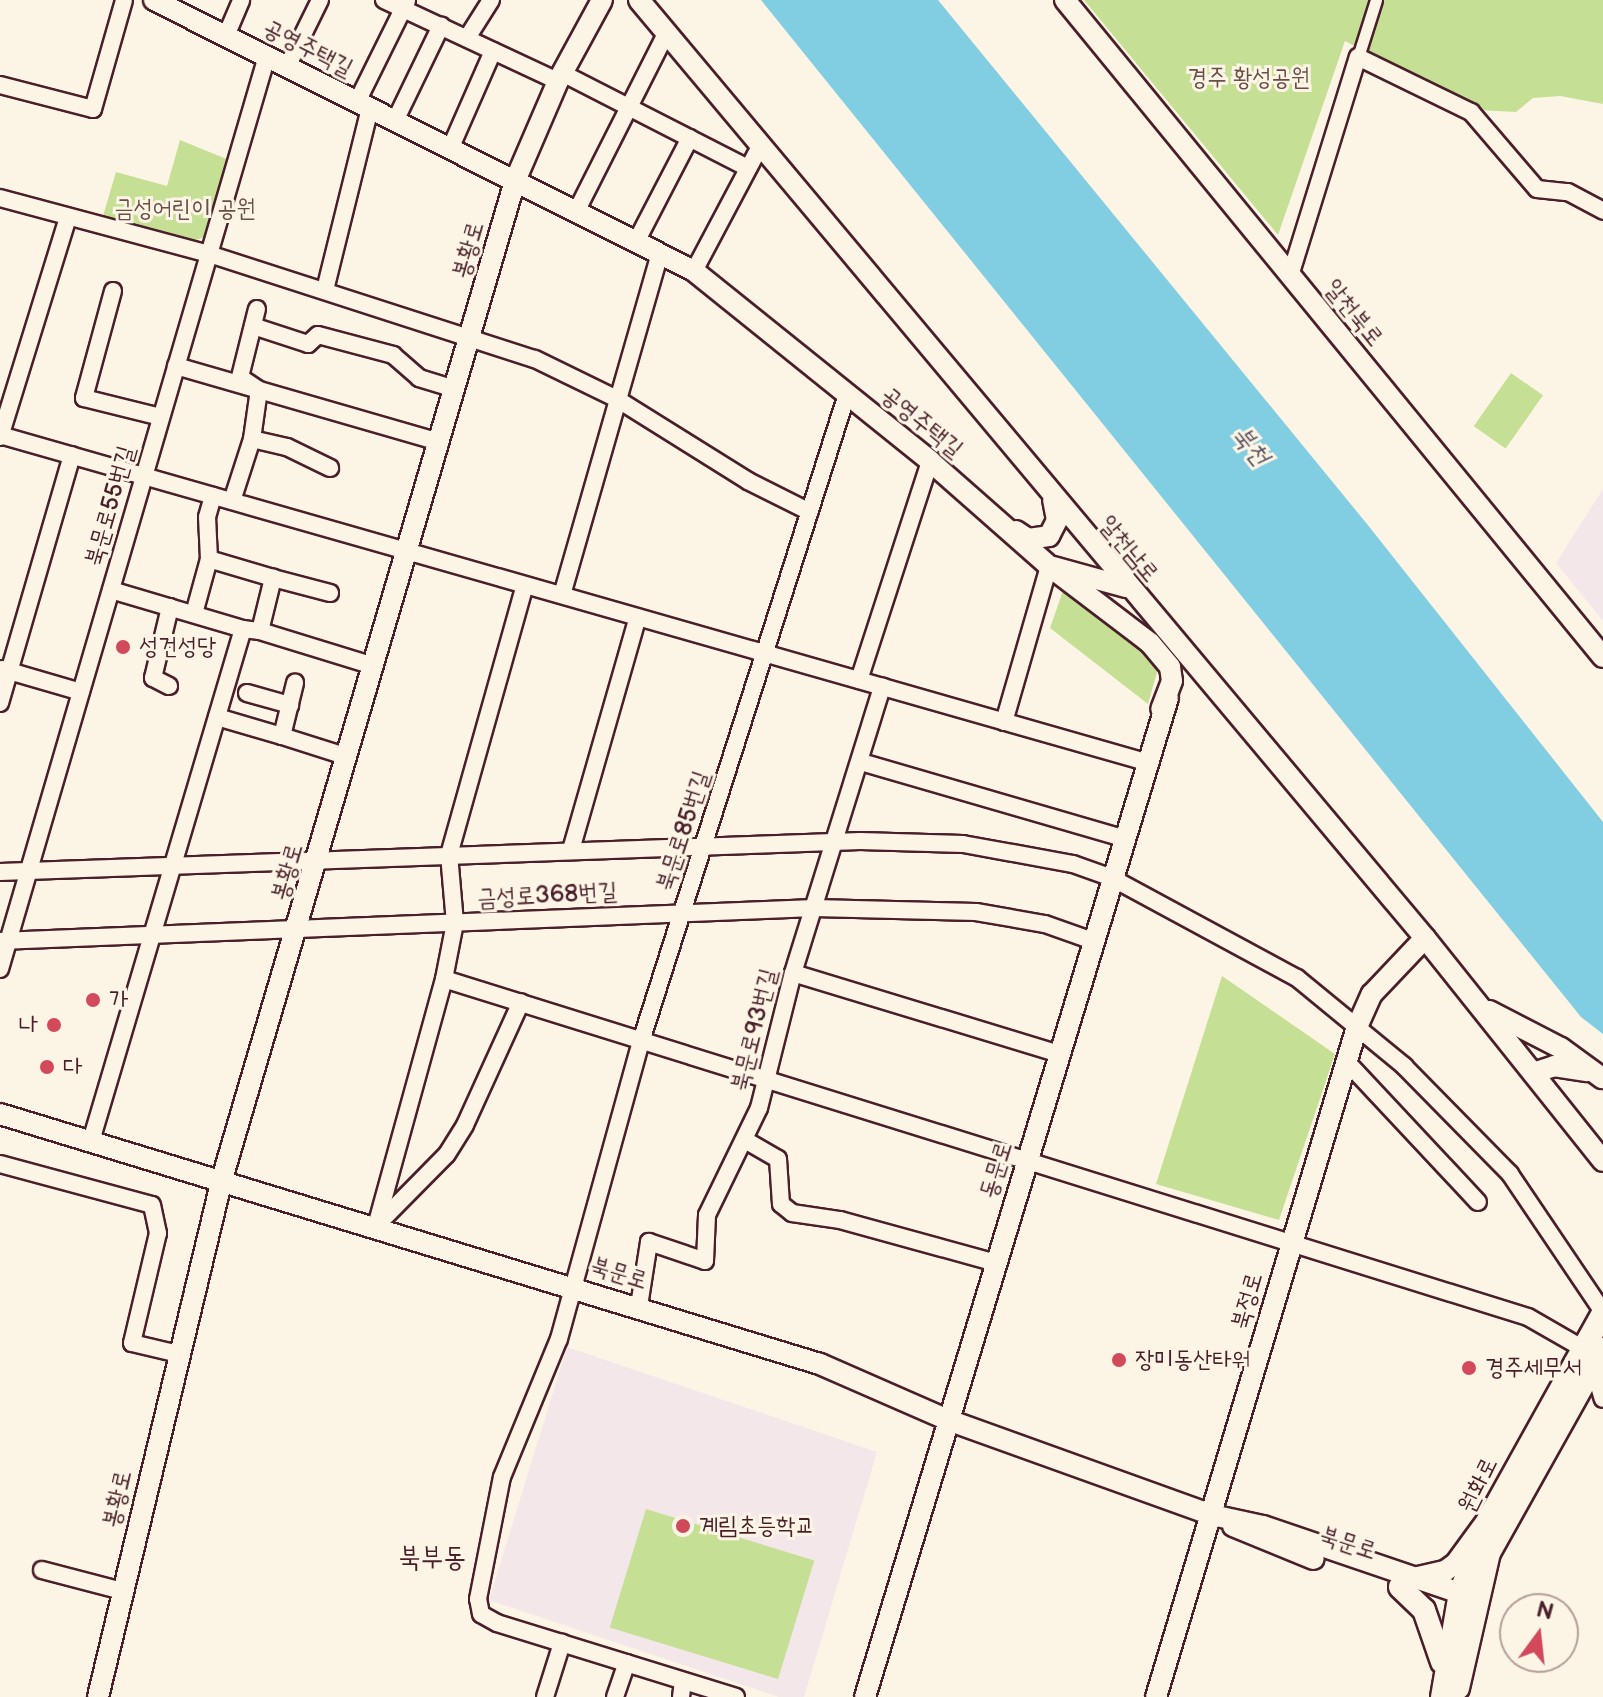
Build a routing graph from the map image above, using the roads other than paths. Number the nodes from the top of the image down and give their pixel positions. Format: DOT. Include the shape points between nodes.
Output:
graph roads {
  1 [pos="124,0"];
  2 [pos="241,0"];
  3 [pos="320,0"];
  4 [pos="384,0"];
  5 [pos="491,0"];
  6 [pos="602,0"];
  7 [pos="639,0"];
  8 [pos="1065,0"];
  9 [pos="1376,0"];
  10 [pos="160,1"];
  11 [pos="406,4"];
  12 [pos="441,26"];
  13 [pos="666,34"];
  14 [pos="226,36"];
  15 [pos="467,38"];
  16 [pos="493,51"];
  17 [pos="267,56"];
  18 [pos="1358,57"];
  19 [pos="287,67"];
  20 [pos="560,77"];
  21 [pos="0,85"];
  22 [pos="364,105"];
  23 [pos="630,106"];
  24 [pos="395,121"];
  25 [pos="690,138"];
  26 [pos="759,148"];
  27 [pos="450,149"];
  28 [pos="748,168"];
  29 [pos="515,181"];
  30 [pos="0,198"];
  31 [pos="1603,211"];
  32 [pos="576,212"];
  33 [pos="68,218"];
  34 [pos="636,242"];
  35 [pos="209,254"];
  36 [pos="660,254"];
  37 [pos="694,271"];
  38 [pos="1290,276"];
  39 [pos="325,290"];
  40 [pos="113,291"];
  41 [pos="471,335"];
  42 [pos="176,366"];
  43 [pos="455,389"];
  44 [pos="259,390"];
  45 [pos="847,394"];
  46 [pos="617,399"];
  47 [pos="161,417"];
  48 [pos="0,436"];
  49 [pos="252,439"];
  50 [pos="440,442"];
  51 [pos="72,455"];
  52 [pos="930,461"];
  53 [pos="330,468"];
  54 [pos="144,476"];
  55 [pos="1049,493"];
  56 [pos="213,496"];
  57 [pos="232,501"];
  58 [pos="810,512"];
  59 [pos="990,514"];
  60 [pos="408,551"];
  61 [pos="209,559"];
  62 [pos="1049,566"];
  63 [pos="273,578"];
  64 [pos="525,585"];
  65 [pos="1127,587"];
  66 [pos="111,590"];
  67 [pos="330,593"];
  68 [pos="562,595"];
  69 [pos="170,607"];
  70 [pos="194,614"];
  71 [pos="638,617"];
  72 [pos="251,630"];
  73 [pos="765,653"];
  74 [pos="1603,657"];
  75 [pos="374,666"];
  76 [pos="5,669"];
  77 [pos="1196,671"];
  78 [pos="859,680"];
  79 [pos="295,683"];
  80 [pos="169,686"];
  81 [pos="882,687"];
  82 [pos="81,692"];
  83 [pos="247,693"];
  84 [pos="0,703"];
  85 [pos="290,705"];
  86 [pos="1161,709"];
  87 [pos="217,717"];
  88 [pos="1004,722"];
  89 [pos="282,736"];
  90 [pos="348,757"];
  91 [pos="861,762"];
  92 [pos="1146,762"];
  93 [pos="1123,838"];
  94 [pos="834,843"];
  95 [pos="704,846"];
  96 [pos="571,850"];
  97 [pos="449,855"];
  98 [pos="318,860"];
  99 [pos="173,866"];
  100 [pos="0,872"];
  101 [pos="28,872"];
  102 [pos="1112,878"];
  103 [pos="814,908"];
  104 [pos="682,913"];
  105 [pos="455,923"];
  106 [pos="298,926"];
  107 [pos="152,936"];
  108 [pos="1425,938"];
  109 [pos="4,940"];
  110 [pos="1093,941"];
  111 [pos="0,969"];
  112 [pos="793,973"];
  113 [pos="444,979"];
  114 [pos="521,1002"];
  115 [pos="1478,1004"];
  116 [pos="1357,1027"];
  117 [pos="642,1038"];
  118 [pos="1059,1054"];
  119 [pos="1346,1061"];
  120 [pos="1533,1073"];
  121 [pos="1602,1078"];
  122 [pos="765,1079"];
  123 [pos="0,1114"];
  124 [pos="745,1140"];
  125 [pos="91,1141"];
  126 [pos="1603,1161"];
  127 [pos="1026,1162"];
  128 [pos="0,1164"];
  129 [pos="222,1179"];
  130 [pos="1478,1202"];
  131 [pos="376,1226"];
  132 [pos="1292,1243"];
  133 [pos="996,1263"];
  134 [pos="575,1287"];
  135 [pos="639,1306"];
  136 [pos="1603,1312"];
  137 [pos="179,1354"];
  138 [pos="1593,1354"];
  139 [pos="1603,1399"];
  140 [pos="948,1420"];
  141 [pos="1212,1515"];
  142 [pos="1490,1516"];
  143 [pos="42,1570"];
  144 [pos="1403,1582"];
  145 [pos="122,1591"];
  146 [pos="1467,1602"];
  147 [pos="562,1643"];
  148 [pos="627,1663"];
  149 [pos="1446,1670"];
  150 [pos="682,1689"];
  151 [pos="98,1697"];
  152 [pos="545,1697"];
  153 [pos="615,1697"];
  154 [pos="736,1697"];
  155 [pos="865,1697"];
  156 [pos="1156,1697"];
  157 [pos="1442,1697"];
  158 [pos="1456,1697"];
  1 -- 21 [label="street" via="93,109"];
  2 -- 14 [label="street"];
  3 -- 19 [label="street"];
  4 -- 11 [label="street"];
  5 -- 15 [label="street"];
  6 -- 20 [label="street, 봉황로"];
  7 -- 13 [label="street, 알천남로"];
  8 -- 38 [label="street, 알천북로"];
  9 -- 18 [label="street"];
  10 -- 14 [label="street, 공영주택길"];
  11 -- 12 [label="street"];
  11 -- 22 [label="street"];
  12 -- 15 [label="street"];
  12 -- 24 [label="street"];
  13 -- 23 [label="street"];
  13 -- 26 [label="street, 알천남로"];
  14 -- 17 [label="street, 공영주택길"];
  15 -- 16 [label="street"];
  16 -- 20 [label="street"];
  16 -- 27 [label="street"];
  17 -- 19 [label="street, 공영주택길"];
  17 -- 35 [label="street, 북문로55번길"];
  18 -- 31 [label="street" via="1471,112 1537,189 1568,192"];
  18 -- 38 [label="street"];
  19 -- 22 [label="street, 공영주택길"];
  20 -- 23 [label="street"];
  20 -- 29 [label="street, 봉황로"];
  22 -- 24 [label="street, 공영주택길"];
  22 -- 39 [label="street"];
  23 -- 25 [label="street"];
  23 -- 32 [label="street"];
  24 -- 27 [label="street, 공영주택길"];
  25 -- 28 [label="street"];
  25 -- 34 [label="street"];
  26 -- 28 [label="street"];
  26 -- 55 [label="street, 알천남로"];
  27 -- 29 [label="street, 공영주택길"];
  28 -- 37 [label="street"];
  29 -- 32 [label="street, 공영주택길"];
  29 -- 41 [label="street, 봉황로"];
  30 -- 33 [label="street"];
  32 -- 34 [label="street, 공영주택길"];
  33 -- 35 [label="street"];
  33 -- 48 [label="street"];
  34 -- 36 [label="street, 공영주택길"];
  35 -- 39 [label="street"];
  35 -- 42 [label="street, 북문로55번길"];
  36 -- 37 [label="street, 공영주택길"];
  36 -- 46 [label="street"];
  37 -- 45 [label="street, 공영주택길"];
  38 -- 74 [label="street, 알천북로"];
  39 -- 41 [label="street"];
  40 -- 47 [label="street" via="84,398"];
  41 -- 43 [label="street, 봉황로"];
  41 -- 46 [label="street"];
  42 -- 44 [label="street"];
  42 -- 47 [label="street, 북문로55번길"];
  43 -- 44 [label="street" via="419,378 393,355 318,335 308,344 255,318 240,377"];
  43 -- 50 [label="street, 봉황로"];
  44 -- 49 [label="street"];
  44 -- 50 [label="street"];
  45 -- 52 [label="street, 공영주택길"];
  45 -- 58 [label="street, 북문로85번길"];
  46 -- 58 [label="street" via="748,481"];
  46 -- 68 [label="street"];
  47 -- 54 [label="street, 북문로55번길"];
  48 -- 51 [label="street"];
  49 -- 53 [label="street" via="287,447"];
  49 -- 57 [label="street"];
  50 -- 60 [label="street, 봉황로"];
  51 -- 54 [label="street"];
  51 -- 76 [label="street"];
  52 -- 59 [label="street, 공영주택길"];
  52 -- 78 [label="street"];
  54 -- 56 [label="street"];
  54 -- 66 [label="street, 북문로55번길"];
  55 -- 59 [label="street" via="1057,520 1049,536 1040,540 1028,539"];
  55 -- 65 [label="street, 알천남로"];
  56 -- 57 [label="street"];
  56 -- 61 [label="street" via="207,517"];
  57 -- 60 [label="street"];
  58 -- 73 [label="street, 북문로85번길"];
  59 -- 62 [label="street, 공영주택길"];
  60 -- 64 [label="street"];
  60 -- 75 [label="street, 봉황로"];
  61 -- 63 [label="street"];
  61 -- 70 [label="street"];
  62 -- 65 [label="street, 공영주택길"];
  62 -- 86 [label="street" via="1150,643 1170,667 1172,681"];
  62 -- 88 [label="street"];
  63 -- 67 [label="street"];
  63 -- 72 [label="street"];
  64 -- 68 [label="street"];
  64 -- 97 [label="street"];
  65 -- 77 [label="street, 알천남로"];
  66 -- 69 [label="street"];
  66 -- 82 [label="street, 북문로55번길"];
  68 -- 71 [label="street"];
  69 -- 70 [label="street"];
  69 -- 80 [label="street" via="153,678"];
  70 -- 72 [label="street"];
  71 -- 73 [label="street"];
  71 -- 96 [label="street"];
  72 -- 75 [label="street"];
  72 -- 87 [label="street"];
  73 -- 78 [label="street"];
  73 -- 95 [label="street, 북문로85번길"];
  75 -- 90 [label="street, 봉황로"];
  76 -- 82 [label="street"];
  76 -- 84 [label="street"];
  77 -- 86 [label="street, 동문로" via="1176,686"];
  77 -- 108 [label="street, 알천남로"];
  78 -- 81 [label="street"];
  79 -- 85 [label="street"];
  81 -- 88 [label="street"];
  81 -- 91 [label="street, 북문로93번길"];
  82 -- 101 [label="street, 북문로55번길"];
  83 -- 85 [label="street"];
  85 -- 89 [label="street"];
  86 -- 92 [label="street, 동문로"];
  87 -- 89 [label="street"];
  87 -- 99 [label="street"];
  88 -- 92 [label="street"];
  89 -- 90 [label="street"];
  90 -- 98 [label="street, 봉황로"];
  91 -- 93 [label="street"];
  91 -- 94 [label="street, 북문로93번길"];
  92 -- 93 [label="street, 동문로"];
  93 -- 102 [label="street, 동문로"];
  94 -- 95 [label="street"];
  94 -- 102 [label="street" via="963,844 1073,864"];
  94 -- 103 [label="street, 북문로93번길"];
  95 -- 96 [label="street"];
  95 -- 104 [label="street, 북문로85번길"];
  96 -- 97 [label="street"];
  97 -- 98 [label="street"];
  97 -- 105 [label="street"];
  98 -- 99 [label="street"];
  98 -- 106 [label="street, 봉황로"];
  99 -- 101 [label="street"];
  99 -- 107 [label="street"];
  100 -- 101 [label="street"];
  101 -- 109 [label="street, 북문로55번길"];
  102 -- 110 [label="street, 동문로"];
  102 -- 116 [label="street" via="1142,899 1297,978"];
  103 -- 104 [label="street, 금성로368번길"];
  103 -- 110 [label="street, 금성로368번길" via="976,912 1045,924"];
  103 -- 112 [label="street, 북문로93번길"];
  104 -- 105 [label="street, 금성로368번길"];
  104 -- 117 [label="street, 북문로85번길"];
  105 -- 106 [label="street, 금성로368번길"];
  105 -- 113 [label="street"];
  106 -- 107 [label="street, 금성로368번길"];
  106 -- 129 [label="street, 봉황로"];
  107 -- 109 [label="street, 금성로368번길"];
  107 -- 125 [label="street"];
  108 -- 115 [label="street, 알천남로"];
  108 -- 116 [label="street, 북정로" via="1372,994"];
  109 -- 111 [label="street, 북문로55번길"];
  110 -- 118 [label="street, 동문로"];
  112 -- 118 [label="street"];
  112 -- 122 [label="street, 북문로93번길"];
  113 -- 114 [label="street"];
  113 -- 131 [label="street"];
  114 -- 117 [label="street"];
  114 -- 131 [label="street" via="447,1154"];
  115 -- 120 [label="street, 알천남로"];
  115 -- 121 [label="street" via="1561,1048"];
  116 -- 119 [label="street, 북정로"];
  116 -- 136 [label="street" via="1404,1066 1510,1174"];
  117 -- 122 [label="street"];
  117 -- 134 [label="street, 북문로85번길"];
  118 -- 127 [label="street, 동문로"];
  119 -- 130 [label="street"];
  119 -- 132 [label="street, 북정로"];
  120 -- 121 [label="street" via="1567,1067"];
  120 -- 126 [label="street, 알천남로"];
  122 -- 124 [label="street, 북문로93번길"];
  122 -- 127 [label="street"];
  123 -- 125 [label="street, 북문로"];
  124 -- 133 [label="street" via="778,1159 781,1204 792,1213 840,1220"];
  124 -- 135 [label="street, 북문로93번길" via="711,1201 705,1261 649,1242"];
  125 -- 129 [label="street, 북문로"];
  127 -- 132 [label="street"];
  127 -- 133 [label="street, 동문로"];
  128 -- 137 [label="street" via="152,1205 158,1233 132,1343"];
  129 -- 131 [label="street, 북문로"];
  129 -- 137 [label="street, 봉황로"];
  131 -- 134 [label="street, 북문로"];
  132 -- 138 [label="street" via="1528,1317"];
  132 -- 141 [label="street, 북정로"];
  133 -- 140 [label="street, 동문로"];
  134 -- 135 [label="street, 북문로"];
  134 -- 147 [label="street, 북문로85번길" via="502,1477 478,1599 481,1614"];
  135 -- 140 [label="street, 북문로" via="820,1364"];
  136 -- 138 [label="main road, 원화로"];
  137 -- 145 [label="street, 봉황로"];
  138 -- 139 [label="street"];
  138 -- 142 [label="main road, 원화로"];
  138 -- 146 [label="main road, 원화로"];
  140 -- 141 [label="street, 북문로"];
  140 -- 155 [label="street, 동문로"];
  141 -- 144 [label="street, 북문로" via="1261,1542"];
  141 -- 156 [label="street, 북정로"];
  142 -- 144 [label="street" via="1445,1571"];
  142 -- 146 [label="main road, 원화로"];
  143 -- 145 [label="street"];
  144 -- 146 [label="street, 북문로"];
  144 -- 149 [label="main road" via="1424,1610"];
  145 -- 151 [label="street, 봉황로"];
  146 -- 149 [label="main road, 원화로"];
  146 -- 158 [label="main road, 원화로"];
  147 -- 148 [label="street"];
  147 -- 152 [label="street"];
  148 -- 150 [label="street"];
  148 -- 153 [label="street"];
  149 -- 157 [label="main road, 원화로"];
  150 -- 154 [label="street"];
}
